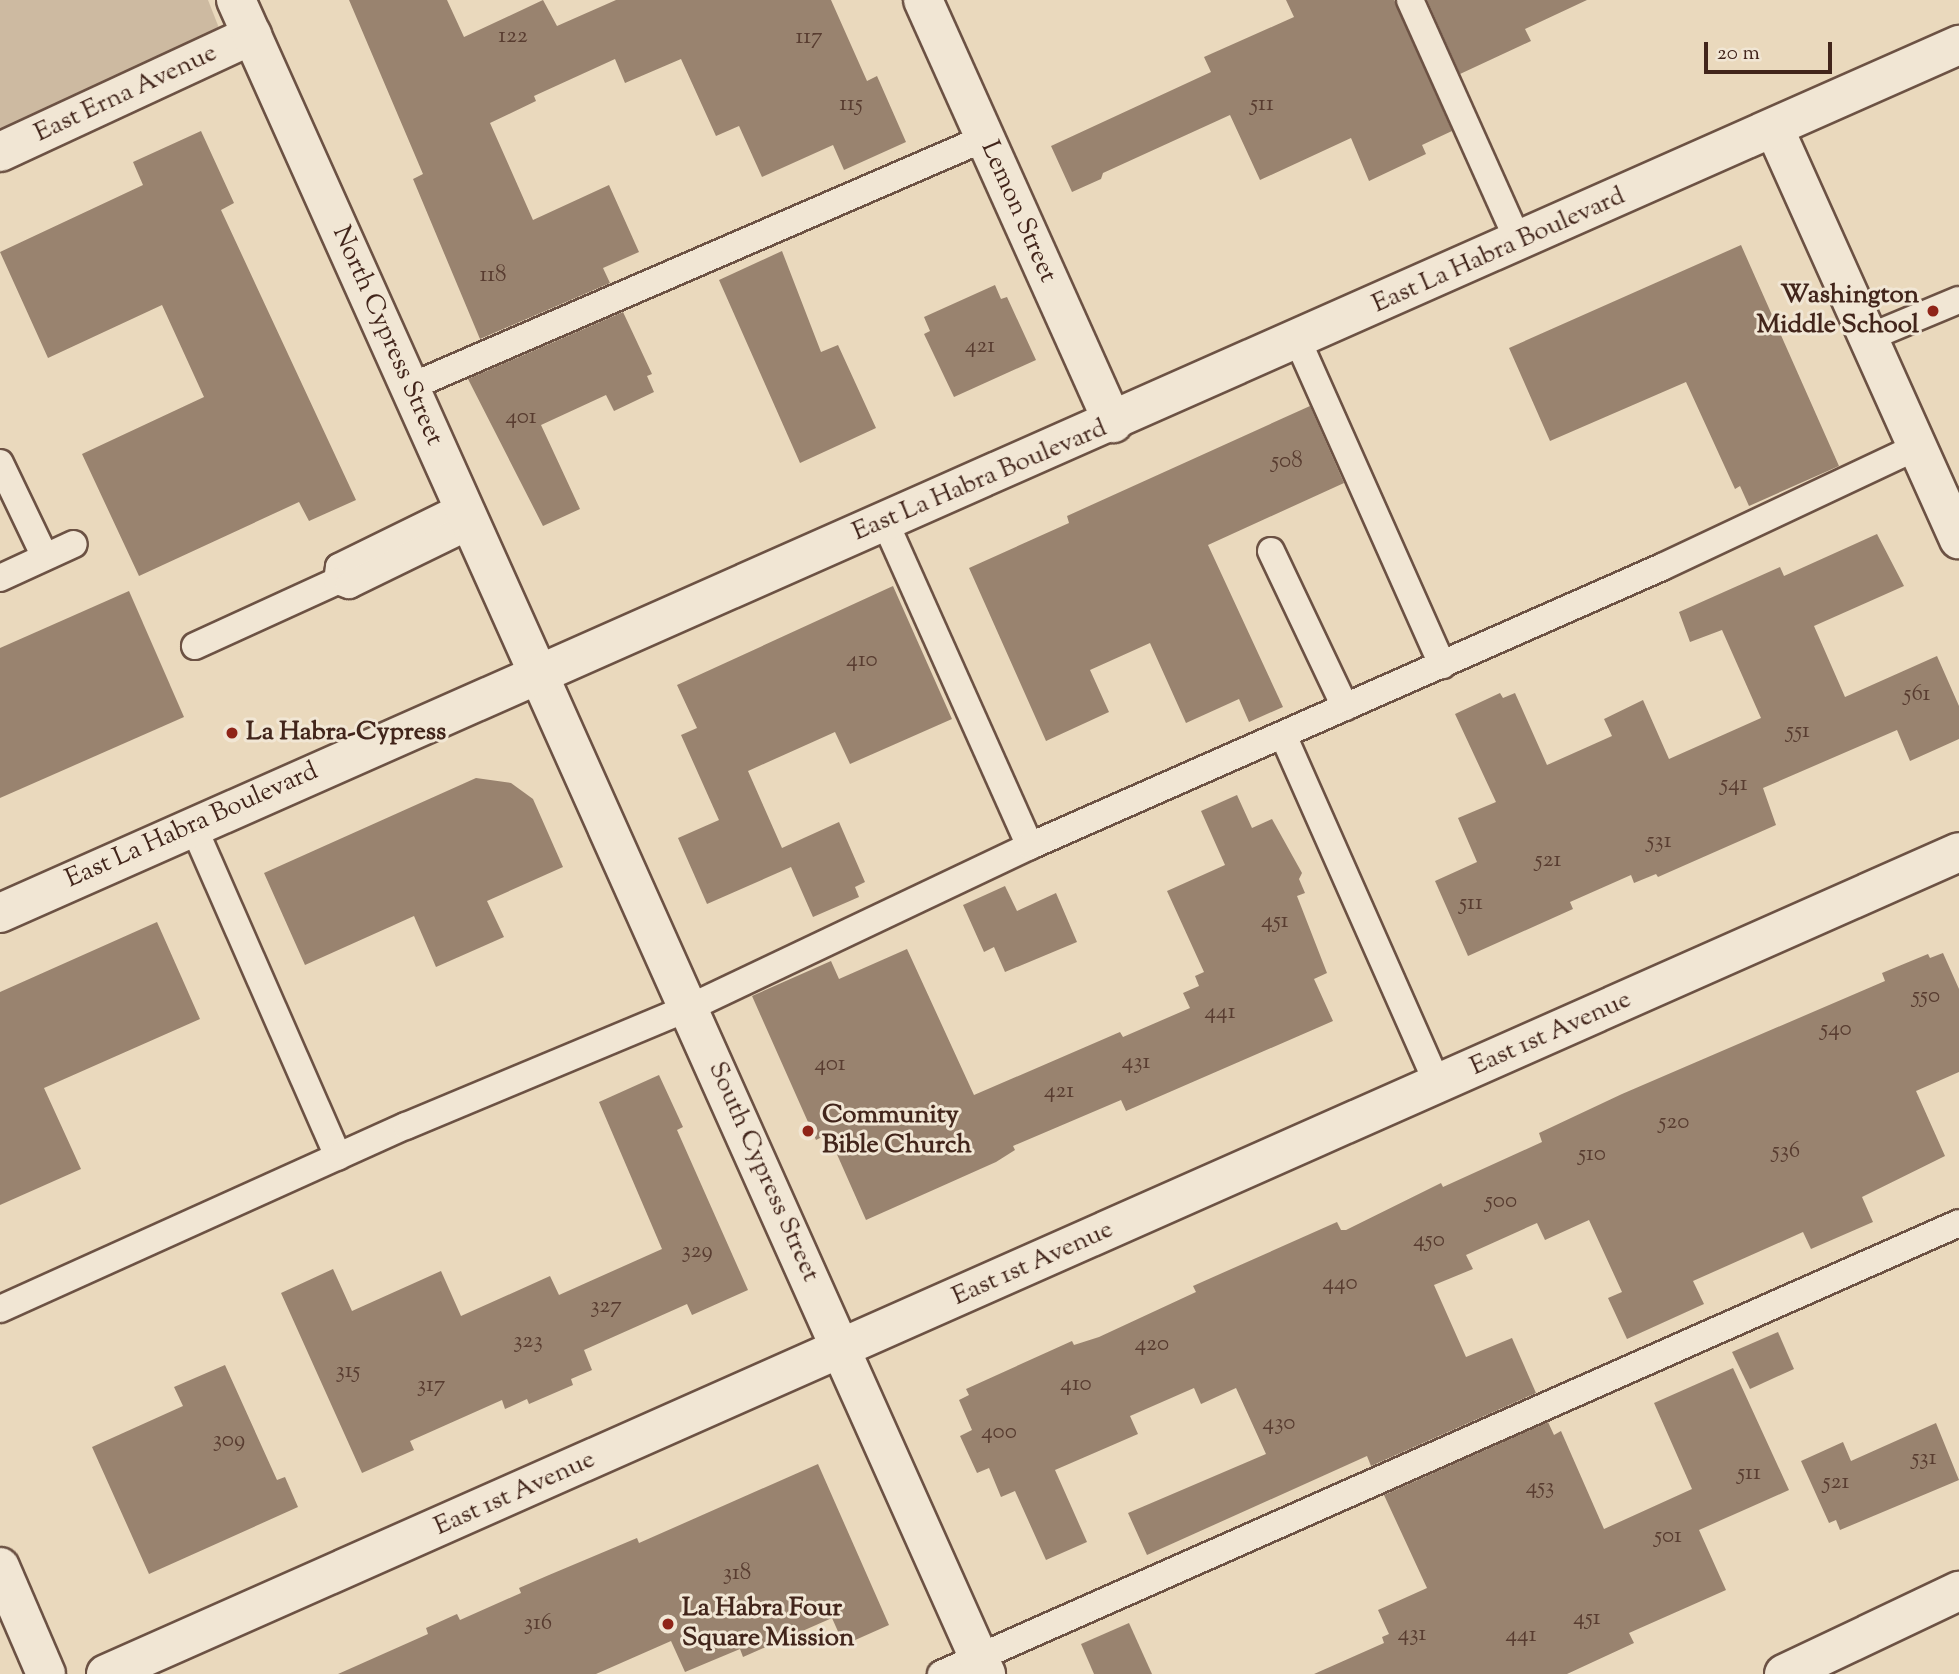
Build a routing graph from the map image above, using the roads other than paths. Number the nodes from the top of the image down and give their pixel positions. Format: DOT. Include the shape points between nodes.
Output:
graph roads {
  1 [pos="236,0"];
  2 [pos="923,0"];
  3 [pos="1410,0"];
  4 [pos="252,35"];
  5 [pos="1959,45"];
  6 [pos="1774,128"];
  7 [pos="985,138"];
  8 [pos="0,152"];
  9 [pos="1519,242"];
  10 [pos="1959,300"];
  11 [pos="1870,337"];
  12 [pos="1298,341"];
  13 [pos="410,387"];
  14 [pos="1113,423"];
  15 [pos="1919,446"];
  16 [pos="0,463"];
  17 [pos="467,515"];
  18 [pos="885,522"];
  19 [pos="1959,539"];
  20 [pos="74,544"];
  21 [pos="1271,551"];
  22 [pos="46,557"];
  23 [pos="0,578"];
  24 [pos="195,646"];
  25 [pos="1443,665"];
  26 [pos="537,671"];
  27 [pos="1345,707"];
  28 [pos="1283,735"];
  29 [pos="193,826"];
  30 [pos="1030,846"];
  31 [pos="1959,852"];
  32 [pos="0,913"];
  33 [pos="691,1007"];
  34 [pos="1438,1084"];
  35 [pos="338,1157"];
  36 [pos="1959,1223"];
  37 [pos="0,1309"];
  38 [pos="841,1350"];
  39 [pos="0,1567"];
  40 [pos="1959,1591"];
  41 [pos="982,1666"];
  42 [pos="46,1674"];
  43 [pos="106,1674"];
  44 [pos="941,1674"];
  45 [pos="1784,1674"];
  1 -- 4 [label="street, North Cypress Street"];
  2 -- 7 [label="street, Lemon Street"];
  3 -- 9 [label="lane"];
  4 -- 8 [label="street, East Erna Avenue"];
  4 -- 13 [label="street, North Cypress Street"];
  5 -- 6 [label="street, East La Habra Boulevard"];
  6 -- 9 [label="street, East La Habra Boulevard"];
  6 -- 11 [label="street"];
  7 -- 13 [label="lane"];
  7 -- 14 [label="street, Lemon Street"];
  9 -- 12 [label="street, East La Habra Boulevard"];
  10 -- 11 [label="lane"];
  11 -- 15 [label="street"];
  12 -- 14 [label="street, East La Habra Boulevard"];
  12 -- 25 [label="lane"];
  13 -- 17 [label="street, North Cypress Street"];
  14 -- 18 [label="street, East La Habra Boulevard"];
  15 -- 19 [label="street"];
  15 -- 25 [label="lane"];
  16 -- 22 [label="lane"];
  17 -- 24 [label="lane" via="349,585 337,581"];
  17 -- 26 [label="street, North Cypress Street"];
  18 -- 26 [label="street, East La Habra Boulevard"];
  18 -- 30 [label="lane"];
  20 -- 22 [label="lane"];
  21 -- 27 [label="lane"];
  22 -- 23 [label="lane"];
  25 -- 27 [label="lane"];
  26 -- 29 [label="street, East La Habra Boulevard"];
  26 -- 33 [label="street, South Cypress Street"];
  27 -- 28 [label="lane"];
  28 -- 30 [label="lane"];
  28 -- 34 [label="lane"];
  29 -- 32 [label="street, East La Habra Boulevard"];
  29 -- 35 [label="lane"];
  30 -- 33 [label="lane"];
  31 -- 34 [label="street, East 1st Avenue"];
  33 -- 35 [label="lane"];
  33 -- 38 [label="street, South Cypress Street"];
  34 -- 38 [label="street, East 1st Avenue"];
  35 -- 37 [label="lane"];
  36 -- 41 [label="lane"];
  38 -- 41 [label="street, South Cypress Street"];
  38 -- 43 [label="street, East 1st Avenue"];
  39 -- 42 [label="street"];
  40 -- 45 [label="street"];
  41 -- 44 [label="lane"];
}
